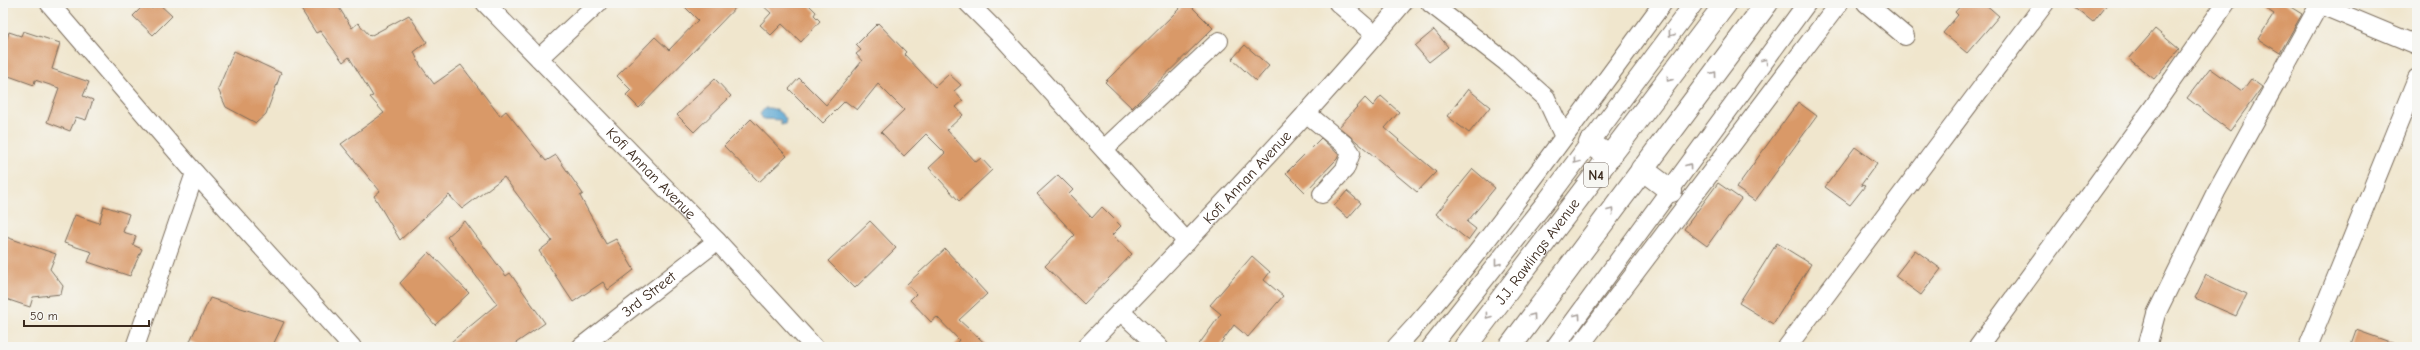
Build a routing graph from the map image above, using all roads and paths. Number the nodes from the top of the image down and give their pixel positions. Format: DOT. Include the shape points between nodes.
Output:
graph roads {
  1 [pos="49,3"];
  2 [pos="485,3"];
  3 [pos="598,3"];
  4 [pos="968,3"];
  5 [pos="1338,3"];
  6 [pos="1403,3"];
  7 [pos="1430,3"];
  8 [pos="1663,3"];
  9 [pos="1694,3"];
  10 [pos="1726,3"];
  11 [pos="1767,3"];
  12 [pos="1807,3"];
  13 [pos="1839,3"];
  14 [pos="1866,3"];
  15 [pos="2045,3"];
  16 [pos="2226,3"];
  17 [pos="2318,4"];
  18 [pos="1376,35"];
  19 [pos="1905,36"];
  20 [pos="1219,41"];
  21 [pos="2417,45"];
  22 [pos="539,58"];
  23 [pos="2417,78"];
  24 [pos="1306,113"];
  25 [pos="1564,137"];
  26 [pos="1590,142"];
  27 [pos="1104,149"];
  28 [pos="1610,156"];
  29 [pos="1642,169"];
  30 [pos="195,173"];
  31 [pos="1671,191"];
  32 [pos="1322,194"];
  33 [pos="716,241"];
  34 [pos="1187,242"];
  35 [pos="1120,311"];
  36 [pos="135,347"];
  37 [pos="352,347"];
  38 [pos="581,347"];
  39 [pos="814,347"];
  40 [pos="1086,347"];
  41 [pos="1159,347"];
  42 [pos="1396,347"];
  43 [pos="1431,347"];
  44 [pos="1465,347"];
  45 [pos="1510,347"];
  46 [pos="1555,347"];
  47 [pos="1579,347"];
  48 [pos="1787,347"];
  49 [pos="1978,347"];
  50 [pos="2147,347"];
  51 [pos="2308,347"];
  1 -- 30 [label="street"];
  2 -- 22 [label="street, Kofi Annan Avenue"];
  3 -- 22 [label="street"];
  4 -- 27 [label="street" via="1006,40"];
  5 -- 18 [label="street"];
  6 -- 18 [label="street, Kofi Annan Avenue"];
  7 -- 25 [label="street" via="1506,62 1546,98"];
  8 -- 25 [label="street"];
  9 -- 26 [label="street, one-way"];
  10 -- 28 [label="highway, J.J. Rawlings Avenue / N4, one-way"];
  29 -- 11 [label="highway, N4, one-way"];
  31 -- 12 [label="street, one-way"];
  13 -- 47 [label="street"];
  14 -- 19 [label="street"];
  15 -- 48 [label="street"];
  16 -- 49 [label="street"];
  17 -- 21 [label="street"];
  17 -- 50 [label="street" via="2216,192 2156,314"];
  18 -- 24 [label="street, Kofi Annan Avenue"];
  20 -- 27 [label="street"];
  22 -- 33 [label="street, Kofi Annan Avenue"];
  23 -- 51 [label="street"];
  24 -- 32 [label="street" via="1345,145 1351,154 1346,169"];
  24 -- 34 [label="street, Kofi Annan Avenue"];
  25 -- 42 [label="street" via="1495,232"];
  26 -- 28 [label="highway"];
  26 -- 43 [label="street, one-way"];
  27 -- 34 [label="street"];
  28 -- 44 [label="highway, J.J. Rawlings Avenue / N4, one-way"];
  29 -- 31 [label="highway"];
  45 -- 29 [label="highway, N4, one-way"];
  30 -- 36 [label="street"];
  30 -- 37 [label="street"];
  46 -- 31 [label="street, one-way"];
  33 -- 38 [label="street, 3rd Street"];
  33 -- 39 [label="street, Kofi Annan Avenue"];
  34 -- 35 [label="street, Kofi Annan Avenue"];
  35 -- 40 [label="street, Kofi Annan Avenue"];
  35 -- 41 [label="street"];
}
